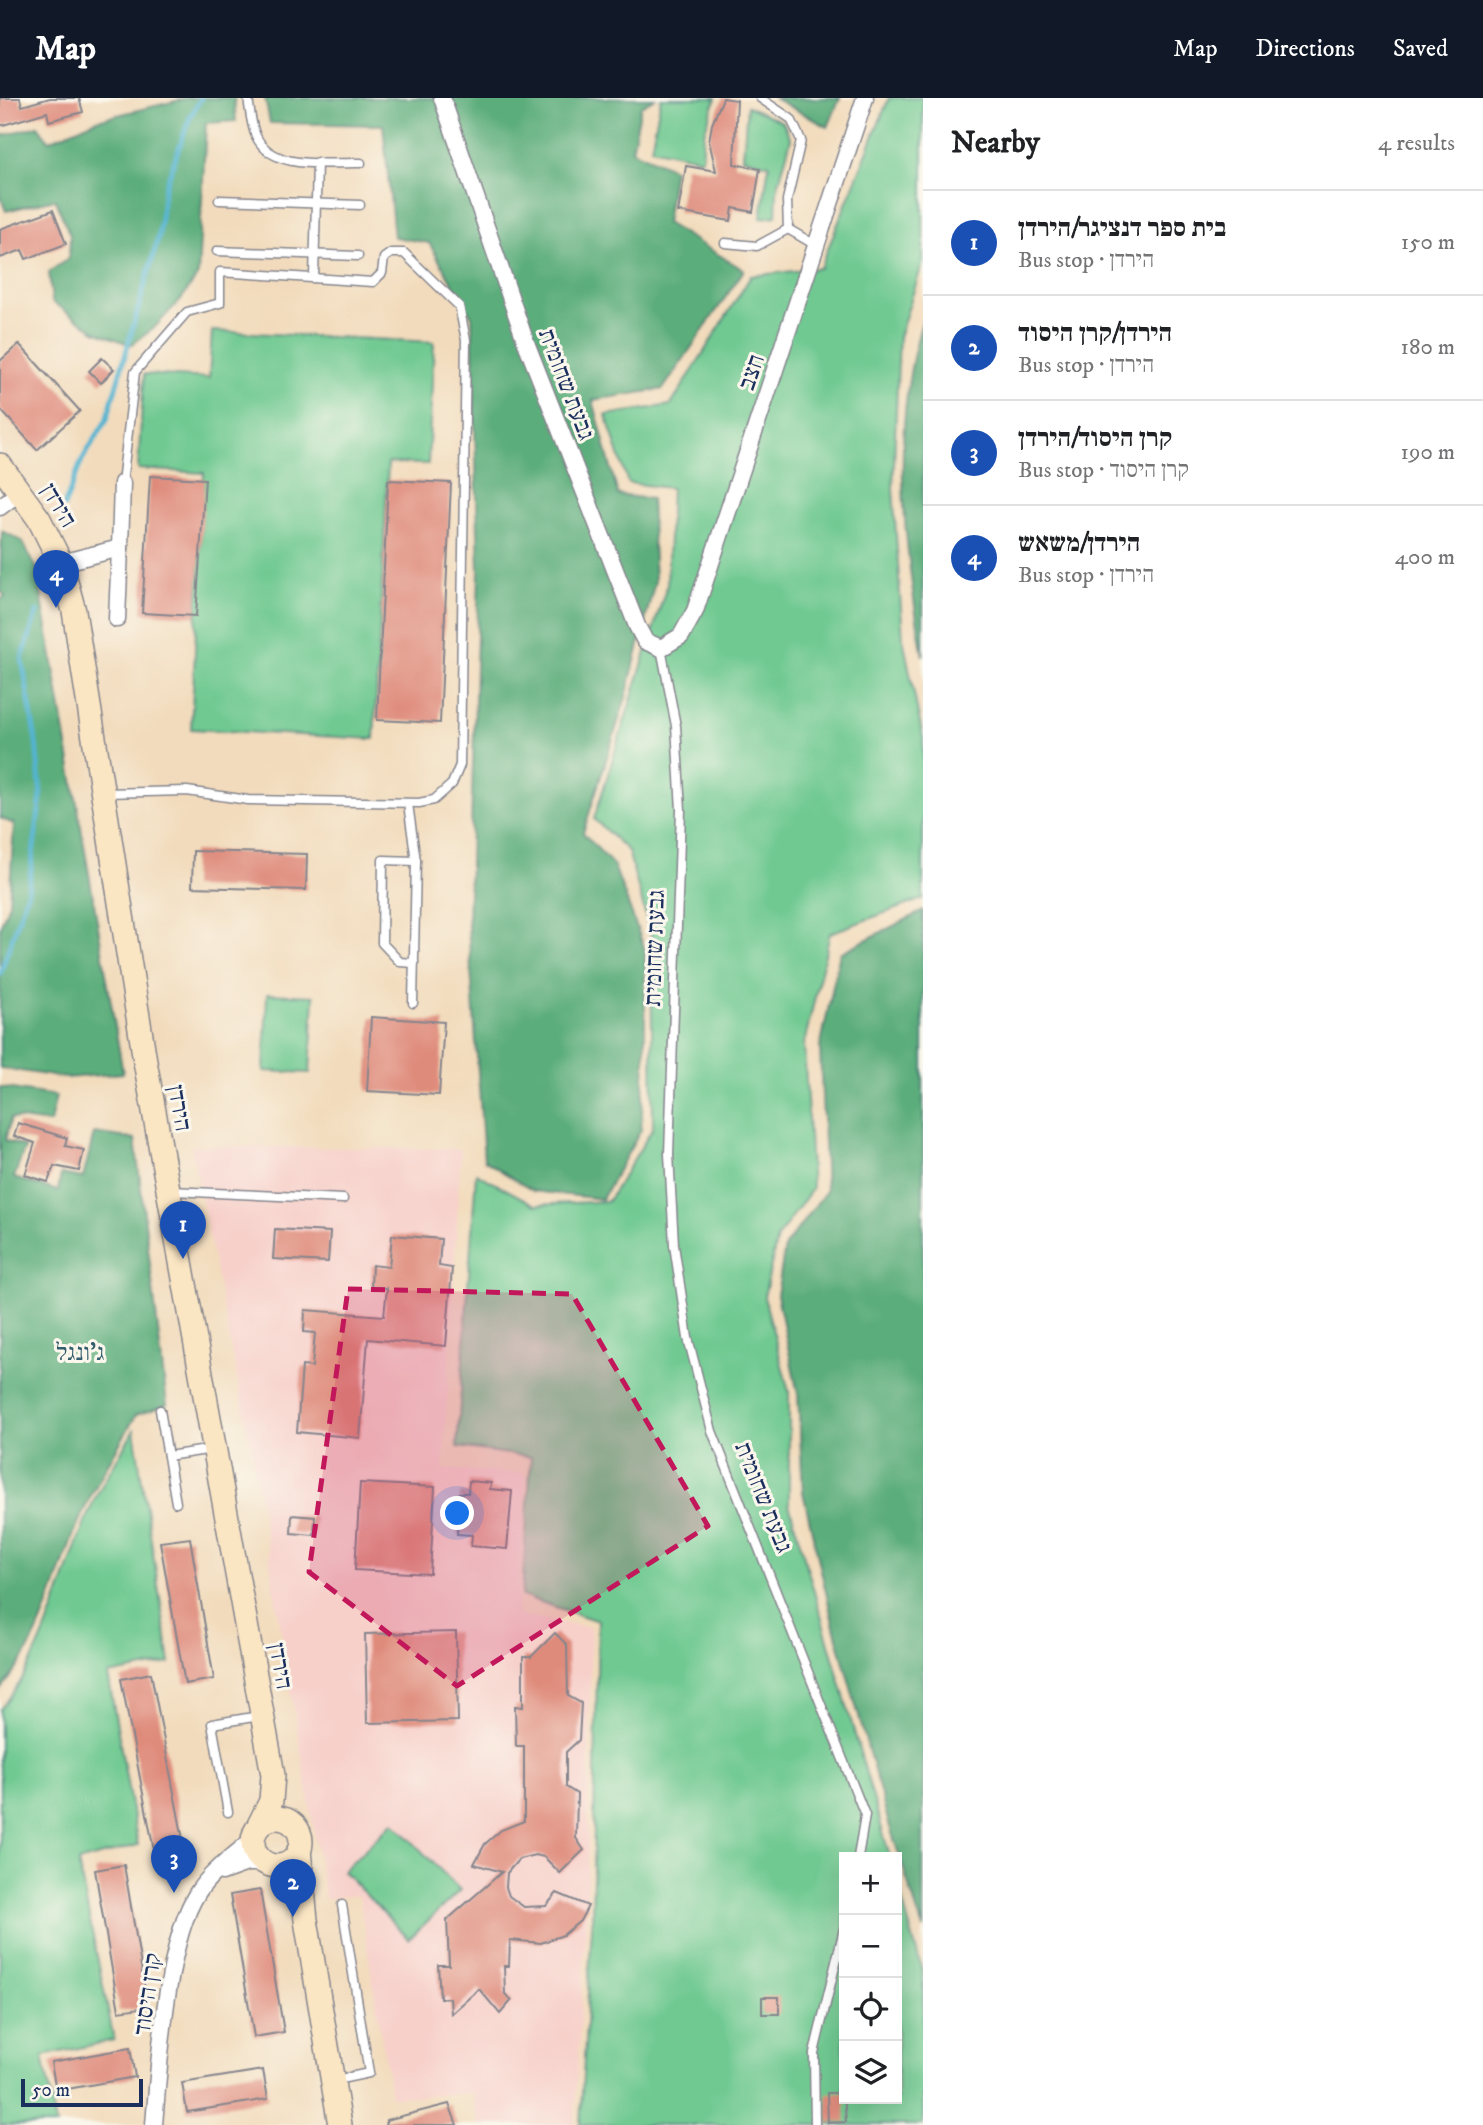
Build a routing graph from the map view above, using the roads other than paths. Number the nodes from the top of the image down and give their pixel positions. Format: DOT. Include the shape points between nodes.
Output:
graph roads {
  1 [pos="248,98"];
  2 [pos="442,98"];
  3 [pos="760,98"];
  4 [pos="865,98"];
  5 [pos="317,162"];
  6 [pos="361,163"];
  7 [pos="219,200"];
  8 [pos="317,203"];
  9 [pos="360,205"];
  10 [pos="788,229"];
  11 [pos="725,243"];
  12 [pos="818,246"];
  13 [pos="218,251"];
  14 [pos="316,255"];
  15 [pos="358,256"];
  16 [pos="314,278"];
  17 [pos="0,466"];
  18 [pos="122,483"];
  19 [pos="21,491"];
  20 [pos="0,507"];
  21 [pos="120,548"];
  22 [pos="61,563"];
  23 [pos="117,619"];
  24 [pos="661,648"];
  25 [pos="105,793"];
  26 [pos="408,804"];
  27 [pos="416,861"];
  28 [pos="414,963"];
  29 [pos="413,1003"];
  30 [pos="168,1191"];
  31 [pos="343,1199"];
  32 [pos="160,1410"];
  33 [pos="215,1448"];
  34 [pos="168,1456"];
  35 [pos="176,1503"];
  36 [pos="263,1715"];
  37 [pos="273,1775"];
  38 [pos="228,1812"];
  39 [pos="295,1826"];
  40 [pos="256,1833"];
  41 [pos="299,1850"];
  42 [pos="859,1852"];
  43 [pos="269,1865"];
  44 [pos="211,1878"];
  45 [pos="342,1905"];
  46 [pos="306,1920"];
  47 [pos="839,1950"];
  48 [pos="332,2081"];
  49 [pos="155,2125"];
  50 [pos="340,2125"];
  51 [pos="815,2125"];
  1 -- 5 [label="lane" via="255,134 265,149 284,160"];
  2 -- 24 [label="street, גבעת שחומית" via="525,340 637,626 645,641"];
  3 -- 10 [label="lane" via="791,119 800,140 787,200"];
  4 -- 12 [label="street, חצב"];
  5 -- 6 [label="lane"];
  5 -- 8 [label="lane"];
  7 -- 8 [label="lane"];
  8 -- 9 [label="lane"];
  8 -- 14 [label="lane"];
  10 -- 11 [label="lane" via="757,246"];
  10 -- 12 [label="lane"];
  12 -- 24 [label="street, חצב" via="695,611 681,636"];
  13 -- 14 [label="lane"];
  14 -- 15 [label="lane"];
  14 -- 16 [label="lane"];
  16 -- 18 [label="lane" via="219,272 219,303 187,312 135,372"];
  16 -- 26 [label="lane" via="373,282 382,273 384,258 404,253 459,306 462,316 466,340 460,765 452,784 434,800"];
  17 -- 19 [label="street, הירדן"];
  18 -- 21 [label="street"];
  19 -- 20 [label="street"];
  19 -- 22 [label="street, הירדן"];
  21 -- 22 [label="street"];
  21 -- 23 [label="street"];
  22 -- 25 [label="street, הירדן" via="82,647"];
  24 -- 42 [label="lane, גבעת שחומית" via="676,726 681,810 669,1154 674,1245 688,1338 712,1431 865,1815"];
  25 -- 26 [label="lane" via="173,790 248,800"];
  25 -- 30 [label="street, הירדן"];
  26 -- 27 [label="lane"];
  27 -- 28 [label="lane"];
  27 -- 28 [label="lane" via="383,860 382,943 400,962"];
  28 -- 29 [label="lane"];
  30 -- 31 [label="lane"];
  30 -- 33 [label="street, הירדן"];
  32 -- 34 [label="lane"];
  33 -- 34 [label="lane"];
  33 -- 36 [label="street, הירדן"];
  34 -- 35 [label="lane"];
  36 -- 37 [label="street, הירדן"];
  36 -- 38 [label="lane" via="212,1724"];
  37 -- 39 [label="street, הירדן"];
  37 -- 40 [label="street, הירדן" via="271,1801"];
  39 -- 40 [label="street" via="274,1818"];
  39 -- 41 [label="street"];
  40 -- 43 [label="street" via="254,1851"];
  40 -- 44 [label="street, קרן היסוד"];
  41 -- 43 [label="street" via="289,1863"];
  41 -- 46 [label="street"];
  43 -- 44 [label="street" via="233,1866"];
  43 -- 46 [label="street" via="292,1885"];
  44 -- 49 [label="street, קרן היסוד" via="199,1890 181,1931"];
  45 -- 48 [label="lane" via="369,2073"];
  46 -- 48 [label="street"];
  47 -- 51 [label="lane" via="814,2053"];
  48 -- 50 [label="street"];
}
